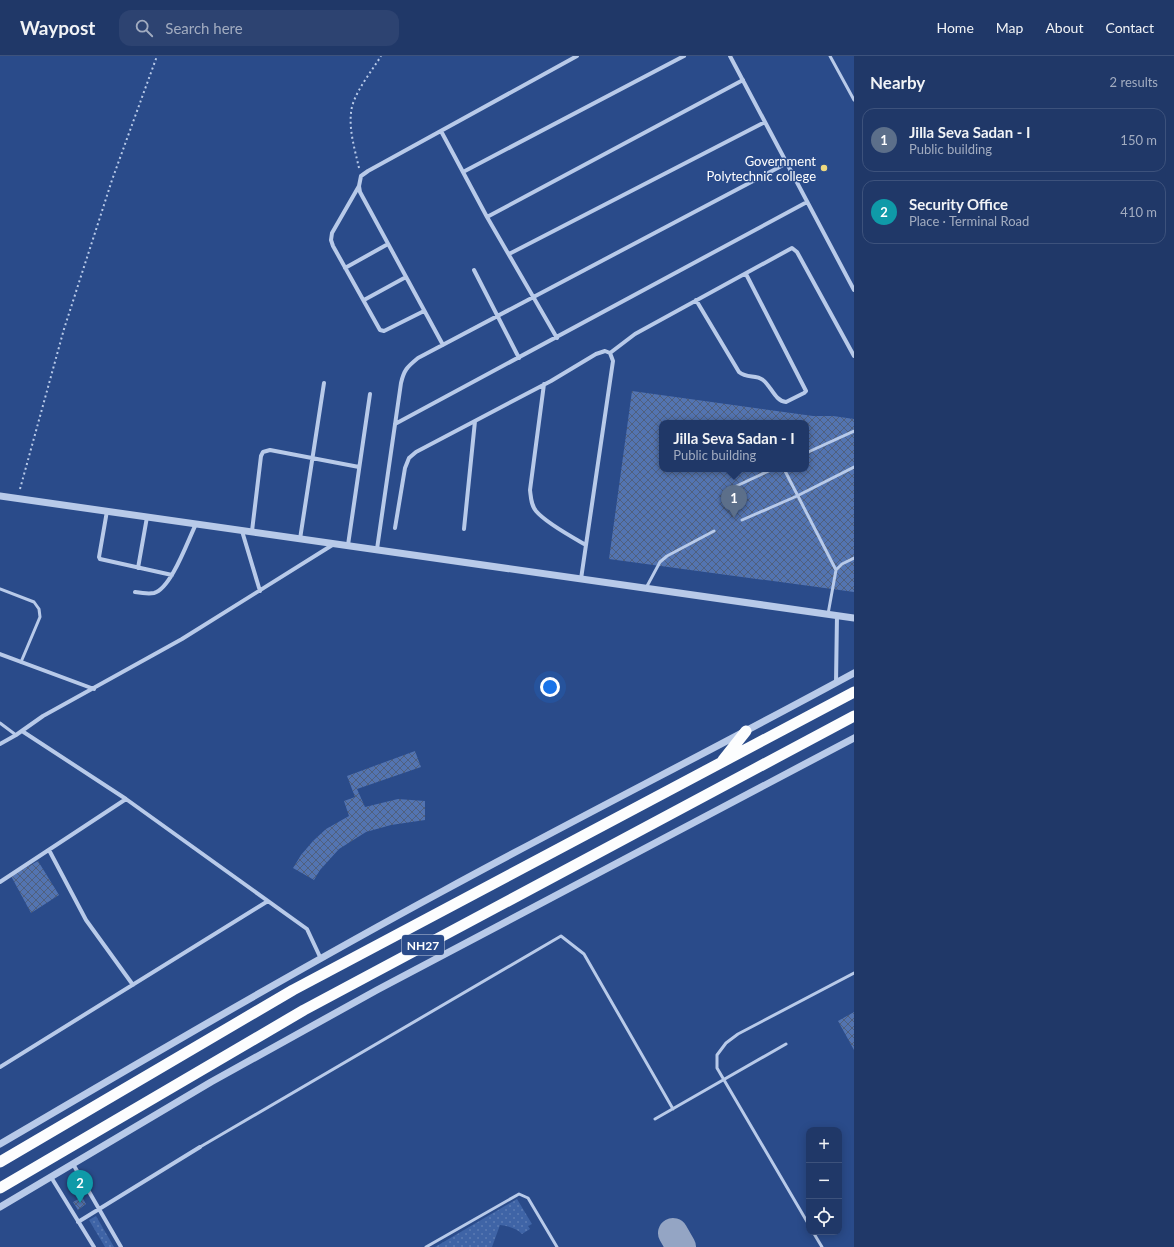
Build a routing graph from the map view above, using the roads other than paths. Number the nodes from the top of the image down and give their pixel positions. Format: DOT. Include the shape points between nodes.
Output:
graph roads {
  1 [pos="577,56"];
  2 [pos="684,56"];
  3 [pos="730,56"];
  4 [pos="830,56"];
  5 [pos="743,80"];
  6 [pos="854,100"];
  7 [pos="765,122"];
  8 [pos="441,130"];
  9 [pos="787,163"];
  10 [pos="463,172"];
  11 [pos="359,186"];
  12 [pos="807,202"];
  13 [pos="487,217"];
  14 [pos="388,244"];
  15 [pos="509,254"];
  16 [pos="345,268"];
  17 [pos="474,270"];
  18 [pos="746,274"];
  19 [pos="406,278"];
  20 [pos="854,290"];
  21 [pos="534,297"];
  22 [pos="364,300"];
  23 [pos="696,300"];
  24 [pos="424,311"];
  25 [pos="498,316"];
  26 [pos="557,338"];
  27 [pos="442,345"];
  28 [pos="610,353"];
  29 [pos="854,356"];
  30 [pos="519,358"];
  31 [pos="324,383"];
  32 [pos="544,384"];
  33 [pos="370,394"];
  34 [pos="475,421"];
  35 [pos="395,424"];
  36 [pos="854,431"];
  37 [pos="809,452"];
  38 [pos="313,458"];
  39 [pos="359,466"];
  40 [pos="854,467"];
  41 [pos="767,472"];
  42 [pos="785,472"];
  43 [pos="728,490"];
  44 [pos="0,496"];
  45 [pos="797,496"];
  46 [pos="107,511"];
  47 [pos="147,517"];
  48 [pos="742,520"];
  49 [pos="196,524"];
  50 [pos="395,528"];
  51 [pos="464,529"];
  52 [pos="242,530"];
  53 [pos="252,531"];
  54 [pos="714,531"];
  55 [pos="300,539"];
  56 [pos="335,543"];
  57 [pos="348,545"];
  58 [pos="586,546"];
  59 [pos="377,549"];
  60 [pos="854,558"];
  61 [pos="138,568"];
  62 [pos="836,570"];
  63 [pos="172,575"];
  64 [pos="581,579"];
  65 [pos="646,588"];
  66 [pos="0,589"];
  67 [pos="260,591"];
  68 [pos="135,592"];
  69 [pos="828,614"];
  70 [pos="837,615"];
  71 [pos="854,618"];
  72 [pos="0,654"];
  73 [pos="21,662"];
  74 [pos="854,673"];
  75 [pos="836,682"];
  76 [pos="94,689"];
  77 [pos="854,692"];
  78 [pos="854,716"];
  79 [pos="0,723"];
  80 [pos="22,731"];
  81 [pos="746,731"];
  82 [pos="16,735"];
  83 [pos="854,738"];
  84 [pos="0,744"];
  85 [pos="720,763"];
  86 [pos="126,799"];
  87 [pos="49,850"];
  88 [pos="0,882"];
  89 [pos="268,901"];
  90 [pos="321,959"];
  91 [pos="854,973"];
  92 [pos="133,985"];
  93 [pos="786,1044"];
  94 [pos="1,1065"];
  95 [pos="724,1080"];
  96 [pos="673,1109"];
  97 [pos="655,1119"];
  98 [pos="0,1144"];
  99 [pos="200,1147"];
  100 [pos="0,1162"];
  101 [pos="73,1164"];
  102 [pos="51,1177"];
  103 [pos="0,1188"];
  104 [pos="0,1207"];
  105 [pos="99,1210"];
  106 [pos="806,1220"];
  107 [pos="78,1222"];
  108 [pos="815,1235"];
  109 [pos="94,1247"];
  110 [pos="121,1247"];
  111 [pos="426,1247"];
  112 [pos="557,1247"];
  113 [pos="822,1247"];
  1 -- 8 [label="street"];
  2 -- 10 [label="street"];
  3 -- 5 [label="street"];
  4 -- 6 [label="lane"];
  5 -- 7 [label="street"];
  5 -- 13 [label="street"];
  7 -- 9 [label="street"];
  7 -- 15 [label="street"];
  8 -- 10 [label="street"];
  8 -- 11 [label="street" via="368,171 361,176"];
  9 -- 12 [label="street"];
  9 -- 21 [label="street"];
  10 -- 13 [label="street"];
  11 -- 14 [label="street"];
  11 -- 16 [label="street" via="332,233 333,246"];
  12 -- 20 [label="street"];
  12 -- 26 [label="street"];
  13 -- 15 [label="street"];
  14 -- 16 [label="street"];
  14 -- 19 [label="street"];
  15 -- 21 [label="street"];
  16 -- 22 [label="street"];
  17 -- 25 [label="street"];
  18 -- 23 [label="street"];
  18 -- 23 [label="street" via="806,391 804,393 786,402 779,399 759,377 742,375"];
  18 -- 29 [label="street" via="792,248 797,252"];
  19 -- 22 [label="street"];
  19 -- 24 [label="street"];
  21 -- 25 [label="street"];
  21 -- 26 [label="street"];
  22 -- 24 [label="street" via="382,331"];
  23 -- 28 [label="street" via="635,334"];
  24 -- 27 [label="street"];
  25 -- 27 [label="street"];
  25 -- 30 [label="street"];
  26 -- 30 [label="street"];
  27 -- 35 [label="street" via="418,358 404,371"];
  28 -- 32 [label="street" via="605,351 596,354"];
  28 -- 58 [label="street" via="613,361"];
  30 -- 35 [label="street"];
  31 -- 38 [label="street"];
  32 -- 34 [label="street"];
  32 -- 58 [label="street" via="530,490 531,501 535,511 544,519"];
  33 -- 39 [label="street"];
  34 -- 50 [label="street" via="409,458"];
  34 -- 51 [label="street"];
  35 -- 59 [label="street"];
  36 -- 37 [label="lane"];
  38 -- 39 [label="street"];
  38 -- 53 [label="street" via="270,450 262,452"];
  38 -- 55 [label="street"];
  39 -- 57 [label="street"];
  40 -- 45 [label="lane"];
  41 -- 43 [label="lane"];
  42 -- 45 [label="lane"];
  44 -- 46 [label="street"];
  45 -- 48 [label="lane"];
  45 -- 62 [label="lane"];
  46 -- 47 [label="street"];
  46 -- 61 [label="street" via="100,559"];
  47 -- 49 [label="street"];
  47 -- 61 [label="street"];
  49 -- 52 [label="street"];
  49 -- 63 [label="street"];
  52 -- 53 [label="street"];
  52 -- 67 [label="street"];
  53 -- 55 [label="street"];
  54 -- 65 [label="lane" via="667,556 660,562"];
  55 -- 56 [label="street"];
  56 -- 57 [label="street"];
  56 -- 67 [label="street"];
  57 -- 59 [label="street"];
  58 -- 64 [label="street"];
  59 -- 64 [label="street"];
  60 -- 62 [label="lane"];
  61 -- 63 [label="street"];
  62 -- 69 [label="lane"];
  63 -- 68 [label="street" via="164,587 154,593"];
  64 -- 65 [label="street"];
  65 -- 69 [label="street"];
  66 -- 73 [label="lane" via="34,602 38,609 40,617"];
  67 -- 76 [label="street"];
  69 -- 70 [label="street"];
  70 -- 71 [label="street"];
  70 -- 75 [label="street"];
  72 -- 73 [label="street"];
  73 -- 76 [label="street"];
  74 -- 75 [label="street"];
  75 -- 81 [label="street"];
  76 -- 80 [label="street" via="43,716"];
  77 -- 85 [label="highway, NH27"];
  78 -- 103 [label="highway, NH27" via="304,1010"];
  79 -- 82 [label="lane"];
  80 -- 82 [label="street"];
  80 -- 86 [label="street"];
  81 -- 85 [label="highway"];
  81 -- 90 [label="street" via="443,891"];
  82 -- 84 [label="street"];
  83 -- 101 [label="street" via="377,990 211,1082"];
  85 -- 100 [label="highway, NH27" via="293,990"];
  86 -- 87 [label="street"];
  86 -- 89 [label="street"];
  87 -- 88 [label="street"];
  87 -- 92 [label="street" via="86,920"];
  89 -- 90 [label="street" via="307,928"];
  89 -- 92 [label="street"];
  90 -- 98 [label="street" via="204,1024"];
  91 -- 95 [label="lane" via="738,1034 726,1043 717,1055 717,1068"];
  92 -- 94 [label="street"];
  93 -- 95 [label="lane"];
  95 -- 96 [label="lane"];
  95 -- 106 [label="lane"];
  96 -- 97 [label="lane"];
  96 -- 99 [label="lane" via="584,954 561,936"];
  99 -- 105 [label="street"];
  101 -- 102 [label="street"];
  101 -- 105 [label="street"];
  102 -- 104 [label="street"];
  102 -- 107 [label="street"];
  105 -- 107 [label="street"];
  105 -- 110 [label="street"];
  107 -- 109 [label="street"];
  108 -- 113 [label="lane"];
  111 -- 112 [label="lane" via="519,1194 528,1198"];
}
